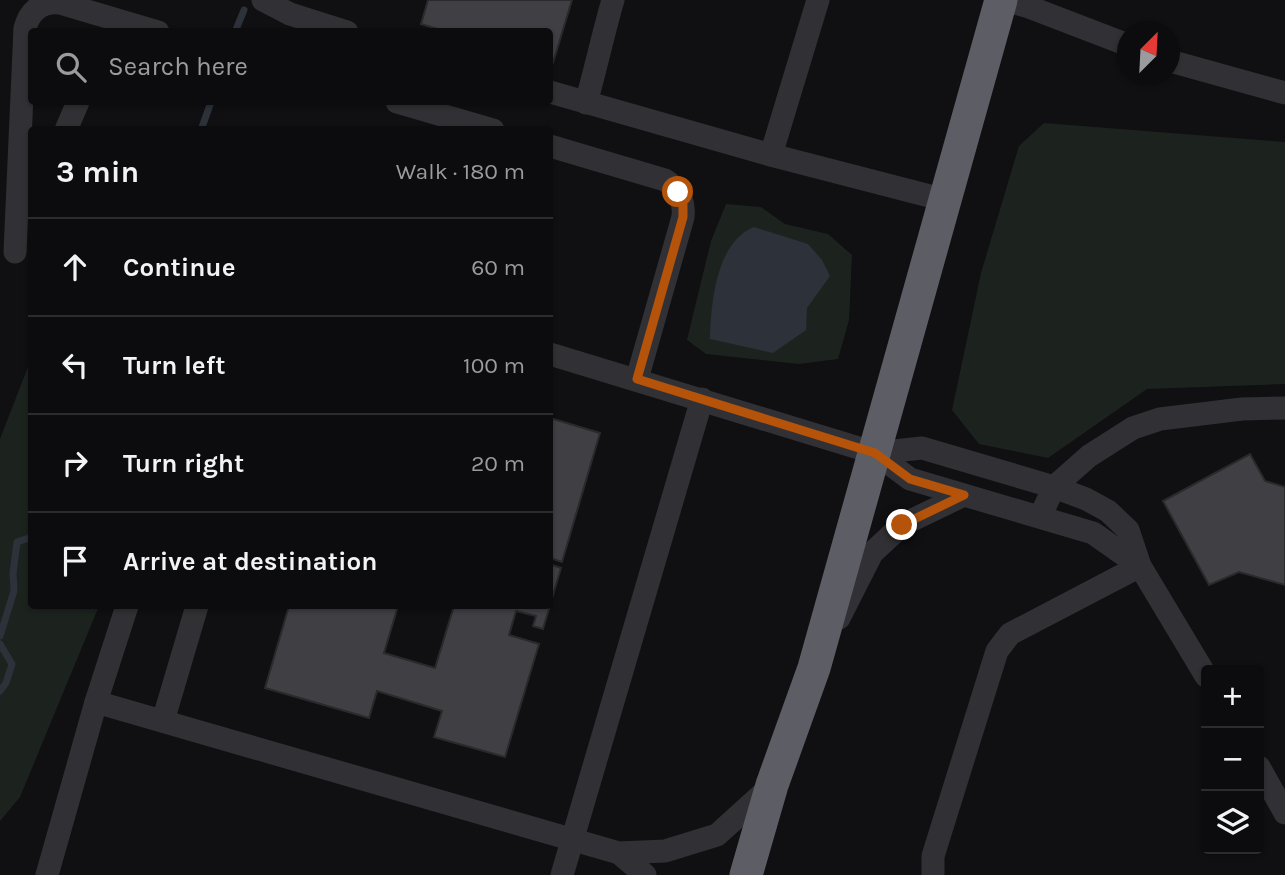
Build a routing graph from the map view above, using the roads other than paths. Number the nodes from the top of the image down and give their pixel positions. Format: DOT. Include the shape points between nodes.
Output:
graph roads {
  1 [pos="263,0"];
  2 [pos="613,0"];
  3 [pos="818,0"];
  4 [pos="1003,0"];
  5 [pos="109,25"];
  6 [pos="130,28"];
  7 [pos="334,28"];
  8 [pos="1117,42"];
  9 [pos="1180,64"];
  10 [pos="553,93"];
  11 [pos="1285,93"];
  12 [pos="586,103"];
  13 [pos="77,105"];
  14 [pos="407,105"];
  15 [pos="68,126"];
  16 [pos="479,126"];
  17 [pos="553,147"];
  18 [pos="771,155"];
  19 [pos="945,200"];
  20 [pos="28,221"];
  21 [pos="553,355"];
  22 [pos="637,379"];
  23 [pos="702,399"];
  24 [pos="1285,408"];
  25 [pos="875,453"];
  26 [pos="1054,487"];
  27 [pos="964,495"];
  28 [pos="1040,517"];
  29 [pos="1140,566"];
  30 [pos="126,609"];
  31 [pos="196,609"];
  32 [pos="814,668"];
  33 [pos="1201,668"];
  34 [pos="96,702"];
  35 [pos="163,721"];
  36 [pos="1264,776"];
  37 [pos="772,785"];
  38 [pos="1285,813"];
  39 [pos="572,839"];
  40 [pos="619,853"];
  41 [pos="47,875"];
  42 [pos="562,875"];
  43 [pos="645,875"];
  44 [pos="746,875"];
  45 [pos="933,875"];
  1 -- 7 [label="lane"];
  2 -- 12 [label="lane"];
  3 -- 18 [label="lane"];
  4 -- 8 [label="lane"];
  4 -- 19 [label="highway"];
  5 -- 6 [label="lane"];
  5 -- 20 [label="lane" via="51,2 27,20 15,252"];
  9 -- 11 [label="lane"];
  10 -- 12 [label="lane"];
  12 -- 18 [label="lane"];
  13 -- 15 [label="lane"];
  14 -- 16 [label="lane"];
  17 -- 22 [label="lane" via="665,180 681,198 683,217"];
  18 -- 19 [label="lane"];
  19 -- 25 [label="highway"];
  21 -- 22 [label="lane"];
  22 -- 23 [label="lane"];
  23 -- 25 [label="lane"];
  23 -- 39 [label="lane"];
  24 -- 26 [label="lane" via="1160,419 1133,428 1089,456"];
  25 -- 26 [label="lane" via="922,448"];
  25 -- 27 [label="lane" via="910,479"];
  25 -- 32 [label="highway"];
  26 -- 28 [label="lane"];
  26 -- 29 [label="lane" via="1108,511 1128,530"];
  27 -- 28 [label="lane"];
  27 -- 32 [label="lane" via="902,525 872,554"];
  28 -- 29 [label="lane" via="1093,533"];
  29 -- 33 [label="lane"];
  29 -- 45 [label="lane" via="1002,642 933,856"];
  30 -- 34 [label="lane"];
  31 -- 35 [label="lane"];
  32 -- 37 [label="highway"];
  34 -- 35 [label="lane"];
  34 -- 41 [label="lane"];
  35 -- 39 [label="lane"];
  36 -- 38 [label="lane"];
  37 -- 40 [label="lane" via="717,835 665,851"];
  37 -- 44 [label="highway"];
  39 -- 40 [label="lane"];
  39 -- 42 [label="lane"];
  40 -- 43 [label="lane"];
}
